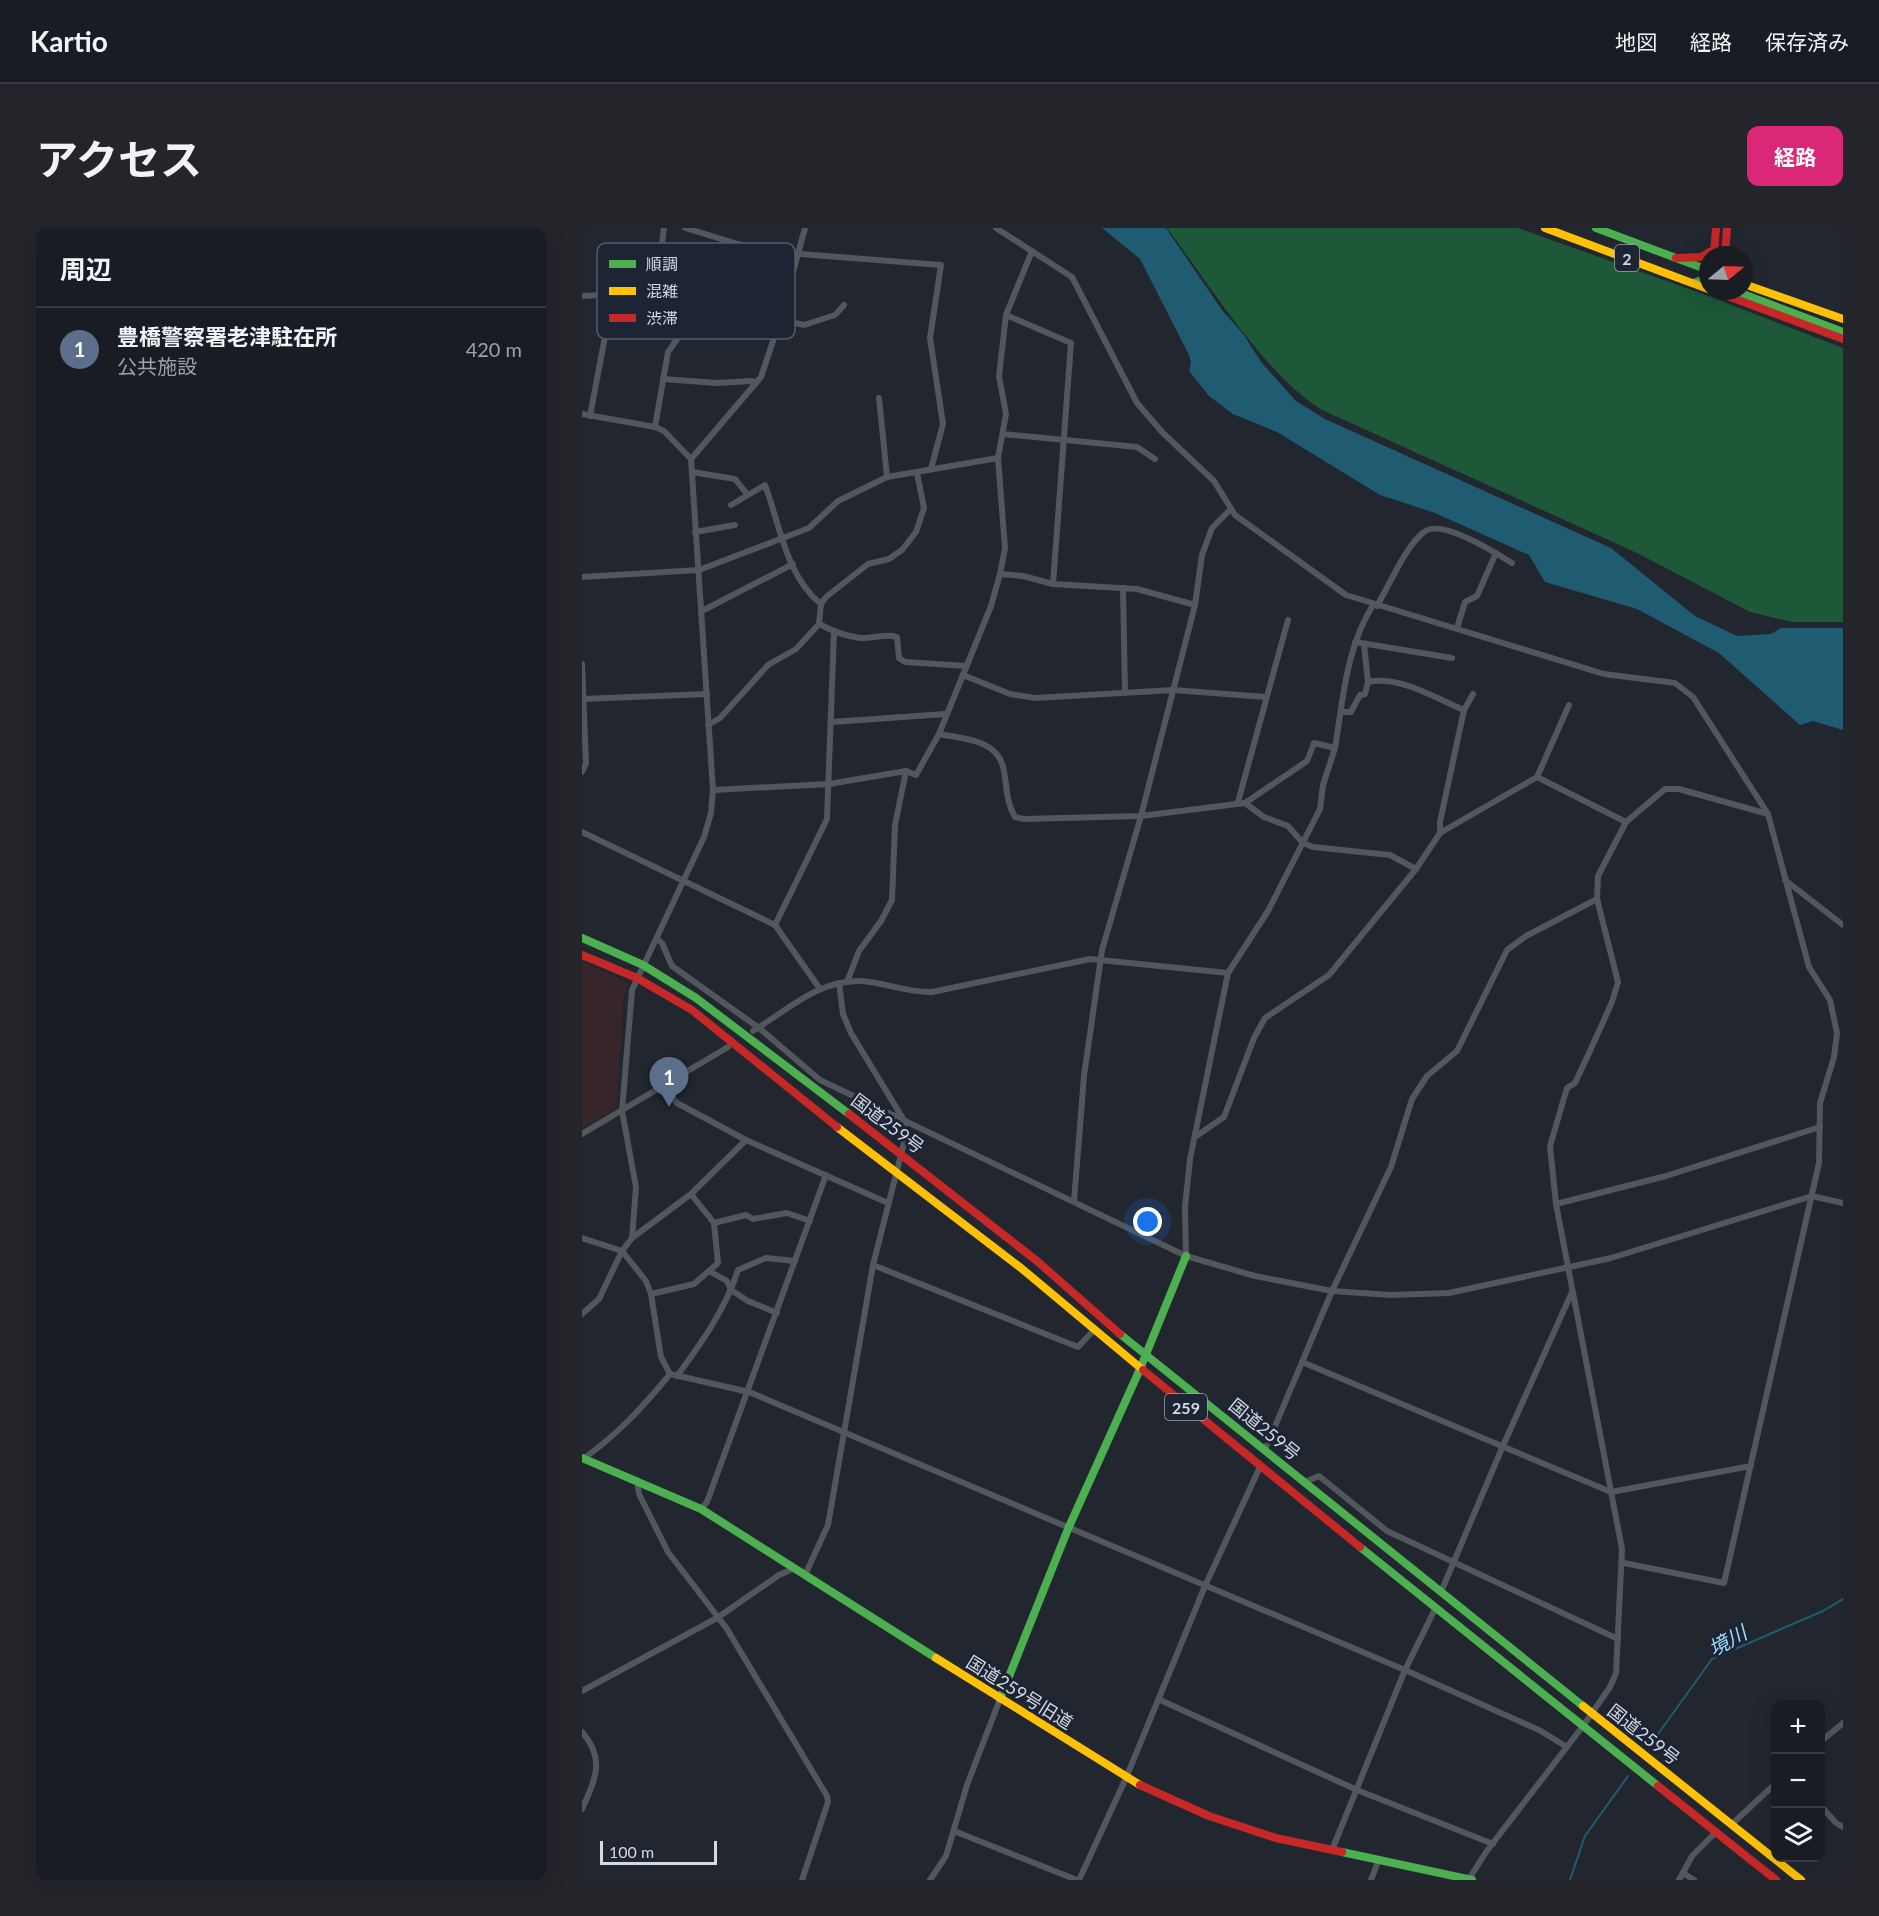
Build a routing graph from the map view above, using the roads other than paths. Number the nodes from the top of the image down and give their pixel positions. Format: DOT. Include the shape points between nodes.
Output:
graph roads {
  1 [pos="664,228"];
  2 [pos="685,228"];
  3 [pos="805,228"];
  4 [pos="996,228"];
  5 [pos="1545,228"];
  6 [pos="1596,228"];
  7 [pos="1716,228"];
  8 [pos="662,243"];
  9 [pos="735,243"];
  10 [pos="1717,246"];
  11 [pos="1032,251"];
  12 [pos="795,253"];
  13 [pos="800,253"];
  14 [pos="1699,257"];
  15 [pos="1674,258"];
  16 [pos="1699,267"];
  17 [pos="795,270"];
  18 [pos="1699,281"];
  19 [pos="1693,283"];
  20 [pos="1699,285"];
  21 [pos="1753,287"];
  22 [pos="597,295"];
  23 [pos="582,296"];
  24 [pos="1753,298"];
  25 [pos="1738,300"];
  26 [pos="844,305"];
  27 [pos="1006,315"];
  28 [pos="1843,319"];
  29 [pos="795,323"];
  30 [pos="1843,332"];
  31 [pos="605,339"];
  32 [pos="677,339"];
  33 [pos="774,339"];
  34 [pos="1843,339"];
  35 [pos="663,379"];
  36 [pos="756,383"];
  37 [pos="879,398"];
  38 [pos="582,414"];
  39 [pos="590,416"];
  40 [pos="655,427"];
  41 [pos="1003,434"];
  42 [pos="1064,440"];
  43 [pos="998,458"];
  44 [pos="691,459"];
  45 [pos="1155,459"];
  46 [pos="931,469"];
  47 [pos="692,472"];
  48 [pos="917,472"];
  49 [pos="887,477"];
  50 [pos="747,494"];
  51 [pos="731,505"];
  52 [pos="1231,509"];
  53 [pos="735,525"];
  54 [pos="695,532"];
  55 [pos="780,537"];
  56 [pos="1496,553"];
  57 [pos="1512,563"];
  58 [pos="793,564"];
  59 [pos="699,570"];
  60 [pos="999,574"];
  61 [pos="582,576"];
  62 [pos="1053,584"];
  63 [pos="1123,588"];
  64 [pos="821,604"];
  65 [pos="1195,605"];
  66 [pos="1375,606"];
  67 [pos="702,611"];
  68 [pos="1288,620"];
  69 [pos="819,624"];
  70 [pos="1457,628"];
  71 [pos="834,632"];
  72 [pos="1354,642"];
  73 [pos="1364,644"];
  74 [pos="1452,658"];
  75 [pos="582,664"];
  76 [pos="967,666"];
  77 [pos="963,675"];
  78 [pos="1368,682"];
  79 [pos="1173,690"];
  80 [pos="1125,692"];
  81 [pos="707,694"];
  82 [pos="1473,694"];
  83 [pos="1266,697"];
  84 [pos="583,699"];
  85 [pos="1569,705"];
  86 [pos="1464,710"];
  87 [pos="1341,712"];
  88 [pos="945,714"];
  89 [pos="832,722"];
  90 [pos="708,725"];
  91 [pos="939,734"];
  92 [pos="1335,748"];
  93 [pos="906,771"];
  94 [pos="582,772"];
  95 [pos="1537,777"];
  96 [pos="829,784"];
  97 [pos="713,790"];
  98 [pos="1241,802"];
  99 [pos="1768,814"];
  100 [pos="1141,816"];
  101 [pos="1626,822"];
  102 [pos="582,832"];
  103 [pos="1440,833"];
  104 [pos="1303,843"];
  105 [pos="1416,868"];
  106 [pos="683,880"];
  107 [pos="1785,880"];
  108 [pos="1597,899"];
  109 [pos="775,925"];
  110 [pos="1843,925"];
  111 [pos="582,938"];
  112 [pos="657,939"];
  113 [pos="582,955"];
  114 [pos="1100,959"];
  115 [pos="643,965"];
  116 [pos="1228,973"];
  117 [pos="637,978"];
  118 [pos="839,982"];
  119 [pos="847,982"];
  120 [pos="820,990"];
  121 [pos="756,1030"];
  122 [pos="728,1047"];
  123 [pos="663,1086"];
  124 [pos="622,1111"];
  125 [pos="905,1122"];
  126 [pos="1820,1127"];
  127 [pos="582,1134"];
  128 [pos="1195,1137"];
  129 [pos="746,1140"];
  130 [pos="901,1154"];
  131 [pos="897,1173"];
  132 [pos="826,1175"];
  133 [pos="691,1194"];
  134 [pos="1812,1196"];
  135 [pos="1074,1201"];
  136 [pos="888,1203"];
  137 [pos="1843,1203"];
  138 [pos="1556,1204"];
  139 [pos="810,1221"];
  140 [pos="714,1223"];
  141 [pos="582,1238"];
  142 [pos="632,1238"];
  143 [pos="622,1251"];
  144 [pos="1186,1256"];
  145 [pos="795,1262"];
  146 [pos="873,1264"];
  147 [pos="1568,1267"];
  148 [pos="709,1271"];
  149 [pos="731,1290"];
  150 [pos="1332,1291"];
  151 [pos="1572,1292"];
  152 [pos="651,1294"];
  153 [pos="777,1313"];
  154 [pos="582,1314"];
  155 [pos="1094,1330"];
  156 [pos="1145,1356"];
  157 [pos="1302,1362"];
  158 [pos="1140,1369"];
  159 [pos="674,1375"];
  160 [pos="749,1392"];
  161 [pos="843,1433"];
  162 [pos="1502,1448"];
  163 [pos="1265,1450"];
  164 [pos="583,1458"];
  165 [pos="1750,1466"];
  166 [pos="1260,1467"];
  167 [pos="637,1480"];
  168 [pos="1305,1482"];
  169 [pos="1611,1492"];
  170 [pos="701,1509"];
  171 [pos="1068,1529"];
  172 [pos="1454,1560"];
  173 [pos="1624,1563"];
  174 [pos="795,1568"];
  175 [pos="805,1575"];
  176 [pos="1205,1586"];
  177 [pos="1441,1592"];
  178 [pos="1436,1607"];
  179 [pos="717,1618"];
  180 [pos="1618,1639"];
  181 [pos="1405,1670"];
  182 [pos="582,1691"];
  183 [pos="1000,1699"];
  184 [pos="1158,1699"];
  185 [pos="1592,1713"];
  186 [pos="1843,1723"];
  187 [pos="1583,1726"];
  188 [pos="582,1732"];
  189 [pos="1825,1739"];
  190 [pos="1567,1747"];
  191 [pos="1126,1778"];
  192 [pos="1771,1788"];
  193 [pos="1357,1790"];
  194 [pos="1824,1808"];
  195 [pos="582,1809"];
  196 [pos="1732,1824"];
  197 [pos="1843,1827"];
  198 [pos="954,1831"];
  199 [pos="1716,1832"];
  200 [pos="1493,1844"];
  201 [pos="1332,1850"];
  202 [pos="1379,1859"];
  203 [pos="1683,1873"];
  204 [pos="1444,1876"];
  205 [pos="1470,1879"];
  206 [pos="802,1880"];
  207 [pos="930,1880"];
  208 [pos="1078,1880"];
  209 [pos="1371,1880"];
  210 [pos="1679,1880"];
  211 [pos="1695,1880"];
  212 [pos="1776,1880"];
  213 [pos="1801,1880"];
  1 -- 8 [label="street"];
  2 -- 9 [label="street"];
  3 -- 13 [label="street"];
  4 -- 11 [label="street"];
  5 -- 19 [label="main road, 2"];
  6 -- 15 [label="main road, 2"];
  7 -- 10 [label="main road"];
  11 -- 27 [label="street"];
  11 -- 52 [label="street" via="1072,277 1137,403 1161,432 1214,481"];
  12 -- 13 [label="street"];
  13 -- 17 [label="street"];
  13 -- 46 [label="street" via="941,265 930,338 943,424"];
  14 -- 15 [label="main road"];
  15 -- 16 [label="main road, 2"];
  18 -- 19 [label="main road"];
  19 -- 20 [label="main road, 2"];
  21 -- 28 [label="main road"];
  22 -- 23 [label="street"];
  24 -- 30 [label="main road"];
  25 -- 34 [label="main road"];
  26 -- 29 [label="street" via="835,315 804,325"];
  27 -- 41 [label="street" via="999,376 1006,406"];
  27 -- 42 [label="street" via="1071,343"];
  31 -- 39 [label="street"];
  32 -- 35 [label="street" via="668,352"];
  33 -- 36 [label="street"];
  35 -- 36 [label="street"];
  35 -- 40 [label="street"];
  36 -- 44 [label="street"];
  37 -- 49 [label="street"];
  38 -- 39 [label="street"];
  39 -- 40 [label="street"];
  40 -- 44 [label="street"];
  41 -- 42 [label="street"];
  41 -- 43 [label="street"];
  42 -- 45 [label="street" via="1137,447"];
  42 -- 62 [label="street"];
  43 -- 46 [label="street"];
  43 -- 60 [label="street" via="1005,548"];
  44 -- 47 [label="street"];
  46 -- 48 [label="street"];
  47 -- 50 [label="street" via="735,479"];
  47 -- 54 [label="street"];
  48 -- 49 [label="street"];
  48 -- 64 [label="street" via="924,508 916,532 902,550 889,559 868,564"];
  49 -- 55 [label="street" via="838,501 809,528"];
  50 -- 51 [label="street"];
  50 -- 55 [label="street" via="765,485"];
  52 -- 65 [label="street" via="1212,528 1207,540"];
  52 -- 66 [label="street" via="1346,596"];
  53 -- 54 [label="street"];
  54 -- 59 [label="street"];
  55 -- 58 [label="street"];
  55 -- 59 [label="street"];
  56 -- 57 [label="street"];
  56 -- 66 [label="street" via="1473,539 1432,528 1425,530"];
  56 -- 70 [label="street" via="1476,596 1465,602"];
  58 -- 64 [label="street" via="808,594"];
  58 -- 67 [label="street"];
  59 -- 61 [label="street"];
  59 -- 67 [label="street"];
  60 -- 62 [label="street"];
  60 -- 76 [label="street"];
  62 -- 63 [label="street"];
  63 -- 65 [label="street"];
  63 -- 80 [label="street"];
  64 -- 69 [label="street"];
  65 -- 79 [label="street"];
  66 -- 70 [label="street"];
  66 -- 72 [label="street" via="1361,623"];
  67 -- 81 [label="street"];
  68 -- 83 [label="street"];
  69 -- 71 [label="street"];
  69 -- 90 [label="street" via="796,649 768,665 720,718"];
  70 -- 99 [label="street" via="1604,674 1682,687 1694,697"];
  71 -- 76 [label="street" via="860,638 890,635 897,638 899,658 905,662"];
  71 -- 89 [label="street"];
  72 -- 73 [label="street"];
  72 -- 87 [label="street"];
  73 -- 74 [label="street"];
  73 -- 78 [label="street"];
  75 -- 84 [label="street"];
  76 -- 77 [label="street"];
  77 -- 80 [label="street" via="1010,694 1036,698"];
  77 -- 88 [label="street"];
  78 -- 86 [label="street" via="1380,679 1400,683"];
  78 -- 87 [label="street" via="1365,694 1360,695 1351,712"];
  79 -- 80 [label="street"];
  79 -- 83 [label="street"];
  79 -- 100 [label="street"];
  81 -- 84 [label="street"];
  81 -- 90 [label="street"];
  82 -- 86 [label="street"];
  83 -- 98 [label="street"];
  84 -- 94 [label="street" via="586,764"];
  85 -- 95 [label="street"];
  86 -- 103 [label="street"];
  87 -- 92 [label="street"];
  88 -- 89 [label="street"];
  88 -- 91 [label="street"];
  89 -- 96 [label="street"];
  90 -- 97 [label="street"];
  91 -- 93 [label="street" via="916,775"];
  91 -- 100 [label="street" via="989,746 1004,768 1009,806 1015,817"];
  92 -- 98 [label="street" via="1314,742 1307,760"];
  92 -- 104 [label="street" via="1320,809"];
  93 -- 96 [label="street"];
  93 -- 119 [label="street" via="895,825 892,900 859,951"];
  95 -- 101 [label="street"];
  95 -- 103 [label="street"];
  96 -- 97 [label="street"];
  96 -- 109 [label="street" via="827,819"];
  97 -- 106 [label="street" via="704,837"];
  98 -- 100 [label="street"];
  98 -- 104 [label="street" via="1288,826"];
  99 -- 101 [label="street" via="1679,789 1665,789"];
  99 -- 107 [label="street"];
  100 -- 114 [label="street"];
  101 -- 108 [label="street" via="1598,876"];
  102 -- 106 [label="street"];
  103 -- 105 [label="street"];
  104 -- 105 [label="street" via="1390,855"];
  104 -- 116 [label="street" via="1268,911"];
  105 -- 128 [label="street" via="1329,975 1265,1018 1224,1117"];
  106 -- 109 [label="street"];
  106 -- 112 [label="street"];
  107 -- 110 [label="street"];
  107 -- 126 [label="street" via="1809,967 1830,1000 1837,1034 1820,1103"];
  108 -- 138 [label="street" via="1618,982 1575,1083 1567,1088 1550,1146"];
  108 -- 150 [label="street" via="1507,950 1457,1051 1427,1076 1412,1099 1391,1167"];
  109 -- 120 [label="street"];
  111 -- 115 [label="main road, 国道259号 / 259"];
  112 -- 115 [label="street"];
  112 -- 121 [label="street" via="672,966"];
  113 -- 117 [label="main road, 国道259号 / 259"];
  114 -- 116 [label="street"];
  114 -- 119 [label="street" via="933,992"];
  114 -- 135 [label="street" via="1084,1076"];
  115 -- 117 [label="street"];
  115 -- 130 [label="main road, 国道259号 / 259" via="696,998"];
  116 -- 128 [label="street"];
  117 -- 124 [label="street" via="630,1005"];
  117 -- 131 [label="main road, 国道259号 / 259" via="692,1010"];
  118 -- 119 [label="street"];
  118 -- 120 [label="street"];
  118 -- 125 [label="street" via="843,1014 851,1034"];
  120 -- 121 [label="street"];
  121 -- 125 [label="street" via="820,1080"];
  122 -- 123 [label="street"];
  123 -- 124 [label="street"];
  123 -- 129 [label="street" via="677,1103"];
  124 -- 127 [label="street"];
  124 -- 142 [label="street" via="636,1187"];
  125 -- 130 [label="street"];
  125 -- 135 [label="street"];
  126 -- 134 [label="street" via="1819,1163"];
  126 -- 138 [label="street" via="1666,1176"];
  128 -- 144 [label="street" via="1185,1207"];
  129 -- 132 [label="street"];
  129 -- 133 [label="street"];
  130 -- 131 [label="street"];
  130 -- 156 [label="main road, 国道259号 / 259" via="1037,1261"];
  131 -- 136 [label="street"];
  131 -- 155 [label="main road, 国道259号 / 259"];
  132 -- 136 [label="street"];
  132 -- 139 [label="street"];
  133 -- 140 [label="street"];
  133 -- 142 [label="street"];
  134 -- 137 [label="street"];
  134 -- 147 [label="street" via="1611,1258"];
  134 -- 165 [label="street"];
  135 -- 144 [label="street"];
  136 -- 146 [label="street"];
  138 -- 147 [label="street"];
  139 -- 140 [label="street" via="787,1213 753,1219 746,1215"];
  139 -- 145 [label="street"];
  140 -- 148 [label="street" via="718,1263"];
  141 -- 143 [label="street"];
  142 -- 143 [label="street"];
  143 -- 152 [label="street" via="646,1281"];
  143 -- 154 [label="street" via="599,1299"];
  144 -- 150 [label="street" via="1255,1276"];
  144 -- 156 [label="main road"];
  145 -- 149 [label="street" via="766,1258 738,1270"];
  145 -- 153 [label="street"];
  146 -- 155 [label="street" via="1078,1347"];
  146 -- 161 [label="street"];
  147 -- 150 [label="street" via="1449,1293"];
  147 -- 151 [label="street"];
  148 -- 149 [label="street" via="727,1281"];
  148 -- 152 [label="street" via="694,1284"];
  149 -- 153 [label="street"];
  149 -- 159 [label="street" via="699,1346"];
  150 -- 157 [label="street"];
  151 -- 162 [label="street"];
  151 -- 169 [label="street"];
  152 -- 159 [label="street" via="662,1357"];
  153 -- 160 [label="street"];
  155 -- 158 [label="main road, 国道259号 / 259"];
  156 -- 158 [label="main road"];
  156 -- 163 [label="main road, 国道259号 / 259"];
  157 -- 162 [label="street"];
  157 -- 163 [label="street"];
  158 -- 166 [label="main road, 国道259号 / 259"];
  158 -- 171 [label="main road"];
  159 -- 160 [label="street"];
  159 -- 164 [label="street" via="615,1437"];
  160 -- 161 [label="street"];
  160 -- 170 [label="street"];
  161 -- 171 [label="street"];
  161 -- 175 [label="street" via="828,1526"];
  162 -- 169 [label="street"];
  162 -- 172 [label="street"];
  163 -- 168 [label="main road, 国道259号 / 259"];
  164 -- 167 [label="main road, 国道259号旧道"];
  165 -- 169 [label="street"];
  165 -- 173 [label="street" via="1724,1583"];
  166 -- 176 [label="street"];
  166 -- 178 [label="main road, 国道259号 / 259"];
  167 -- 170 [label="main road, 国道259号旧道"];
  167 -- 179 [label="street" via="639,1494 668,1552"];
  168 -- 172 [label="street" via="1319,1476 1386,1531"];
  168 -- 177 [label="main road, 国道259号 / 259"];
  169 -- 173 [label="street"];
  170 -- 174 [label="main road, 国道259号旧道"];
  171 -- 176 [label="street"];
  171 -- 183 [label="main road"];
  172 -- 177 [label="street"];
  172 -- 180 [label="street"];
  173 -- 180 [label="street"];
  174 -- 175 [label="main road, 国道259号旧道"];
  174 -- 179 [label="street"];
  175 -- 183 [label="main road, 国道259号旧道"];
  176 -- 181 [label="street"];
  176 -- 184 [label="street"];
  177 -- 185 [label="main road, 国道259号 / 259"];
  178 -- 181 [label="street"];
  178 -- 187 [label="main road, 国道259号 / 259"];
  179 -- 182 [label="street"];
  179 -- 206 [label="street" via="827,1796"];
  180 -- 185 [label="street" via="1616,1673"];
  181 -- 190 [label="street" via="1539,1730"];
  181 -- 193 [label="street"];
  183 -- 191 [label="main road, 国道259号旧道"];
  183 -- 198 [label="street"];
  184 -- 191 [label="street"];
  184 -- 193 [label="street"];
  185 -- 187 [label="street"];
  185 -- 196 [label="main road, 国道259号 / 259"];
  186 -- 189 [label="street"];
  187 -- 190 [label="street"];
  187 -- 199 [label="main road, 国道259号 / 259"];
  188 -- 195 [label="street" via="595,1752 598,1768"];
  190 -- 200 [label="street"];
  191 -- 201 [label="main road, 国道259号旧道" via="1209,1816 1276,1838"];
  191 -- 208 [label="street"];
  192 -- 196 [label="street"];
  193 -- 200 [label="street"];
  193 -- 201 [label="street"];
  194 -- 197 [label="street"];
  196 -- 213 [label="main road, 国道259号 / 259"];
  198 -- 207 [label="street" via="946,1856"];
  198 -- 208 [label="street"];
  199 -- 203 [label="street" via="1692,1856"];
  199 -- 212 [label="main road, 国道259号 / 259"];
  200 -- 205 [label="street"];
  201 -- 202 [label="main road, 国道259号旧道"];
  202 -- 204 [label="main road, 国道259号旧道"];
  202 -- 209 [label="street"];
  203 -- 210 [label="street"];
  203 -- 211 [label="street"];
  204 -- 205 [label="main road, 国道259号旧道"];
}
